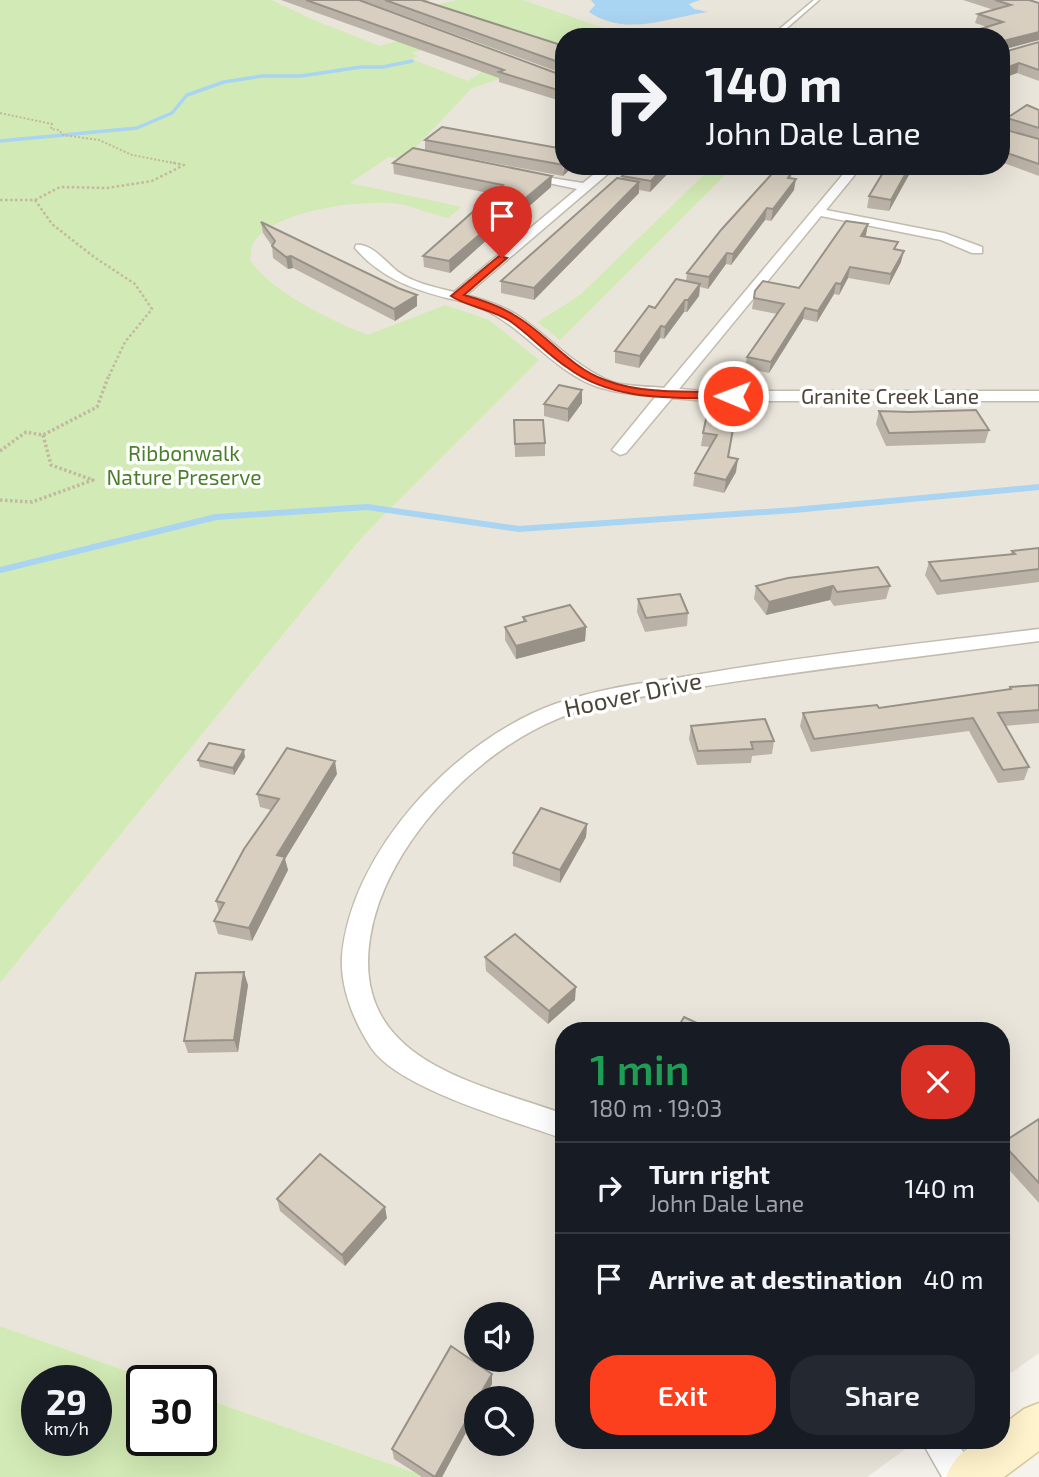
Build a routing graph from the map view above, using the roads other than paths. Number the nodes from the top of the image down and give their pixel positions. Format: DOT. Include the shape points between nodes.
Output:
graph roads {
  1 [pos="817,0"];
  2 [pos="784,28"];
  3 [pos="506,172"];
  4 [pos="600,175"];
  5 [pos="848,175"];
  6 [pos="585,187"];
  7 [pos="817,212"];
  8 [pos="361,248"];
  9 [pos="977,250"];
  10 [pos="457,296"];
  11 [pos="666,395"];
  12 [pos="1039,396"];
  13 [pos="620,450"];
  14 [pos="1039,635"];
  15 [pos="555,1125"];
  16 [pos="1039,1424"];
  17 [pos="1010,1446"];
  18 [pos="942,1449"];
  19 [pos="1006,1449"];
  20 [pos="961,1477"];
  21 [pos="968,1477"];
  1 -- 2 [label="lane"];
  3 -- 6 [label="street"];
  4 -- 6 [label="street"];
  5 -- 7 [label="street"];
  6 -- 10 [label="street"];
  7 -- 9 [label="street" via="944,237"];
  7 -- 11 [label="street"];
  8 -- 10 [label="street, Granite Creek Lane" via="412,285"];
  10 -- 11 [label="street, Granite Creek Lane" via="512,318 589,377 623,389"];
  11 -- 12 [label="street, Granite Creek Lane"];
  11 -- 13 [label="street"];
  14 -- 15 [label="street, Hoover Drive" via="764,670 596,698 523,726 459,773 400,839 365,901 354,948 360,1002 384,1045 410,1064"];
  16 -- 17 [label="main road"];
  18 -- 20 [label="street"];
  19 -- 21 [label="main road"];
}
